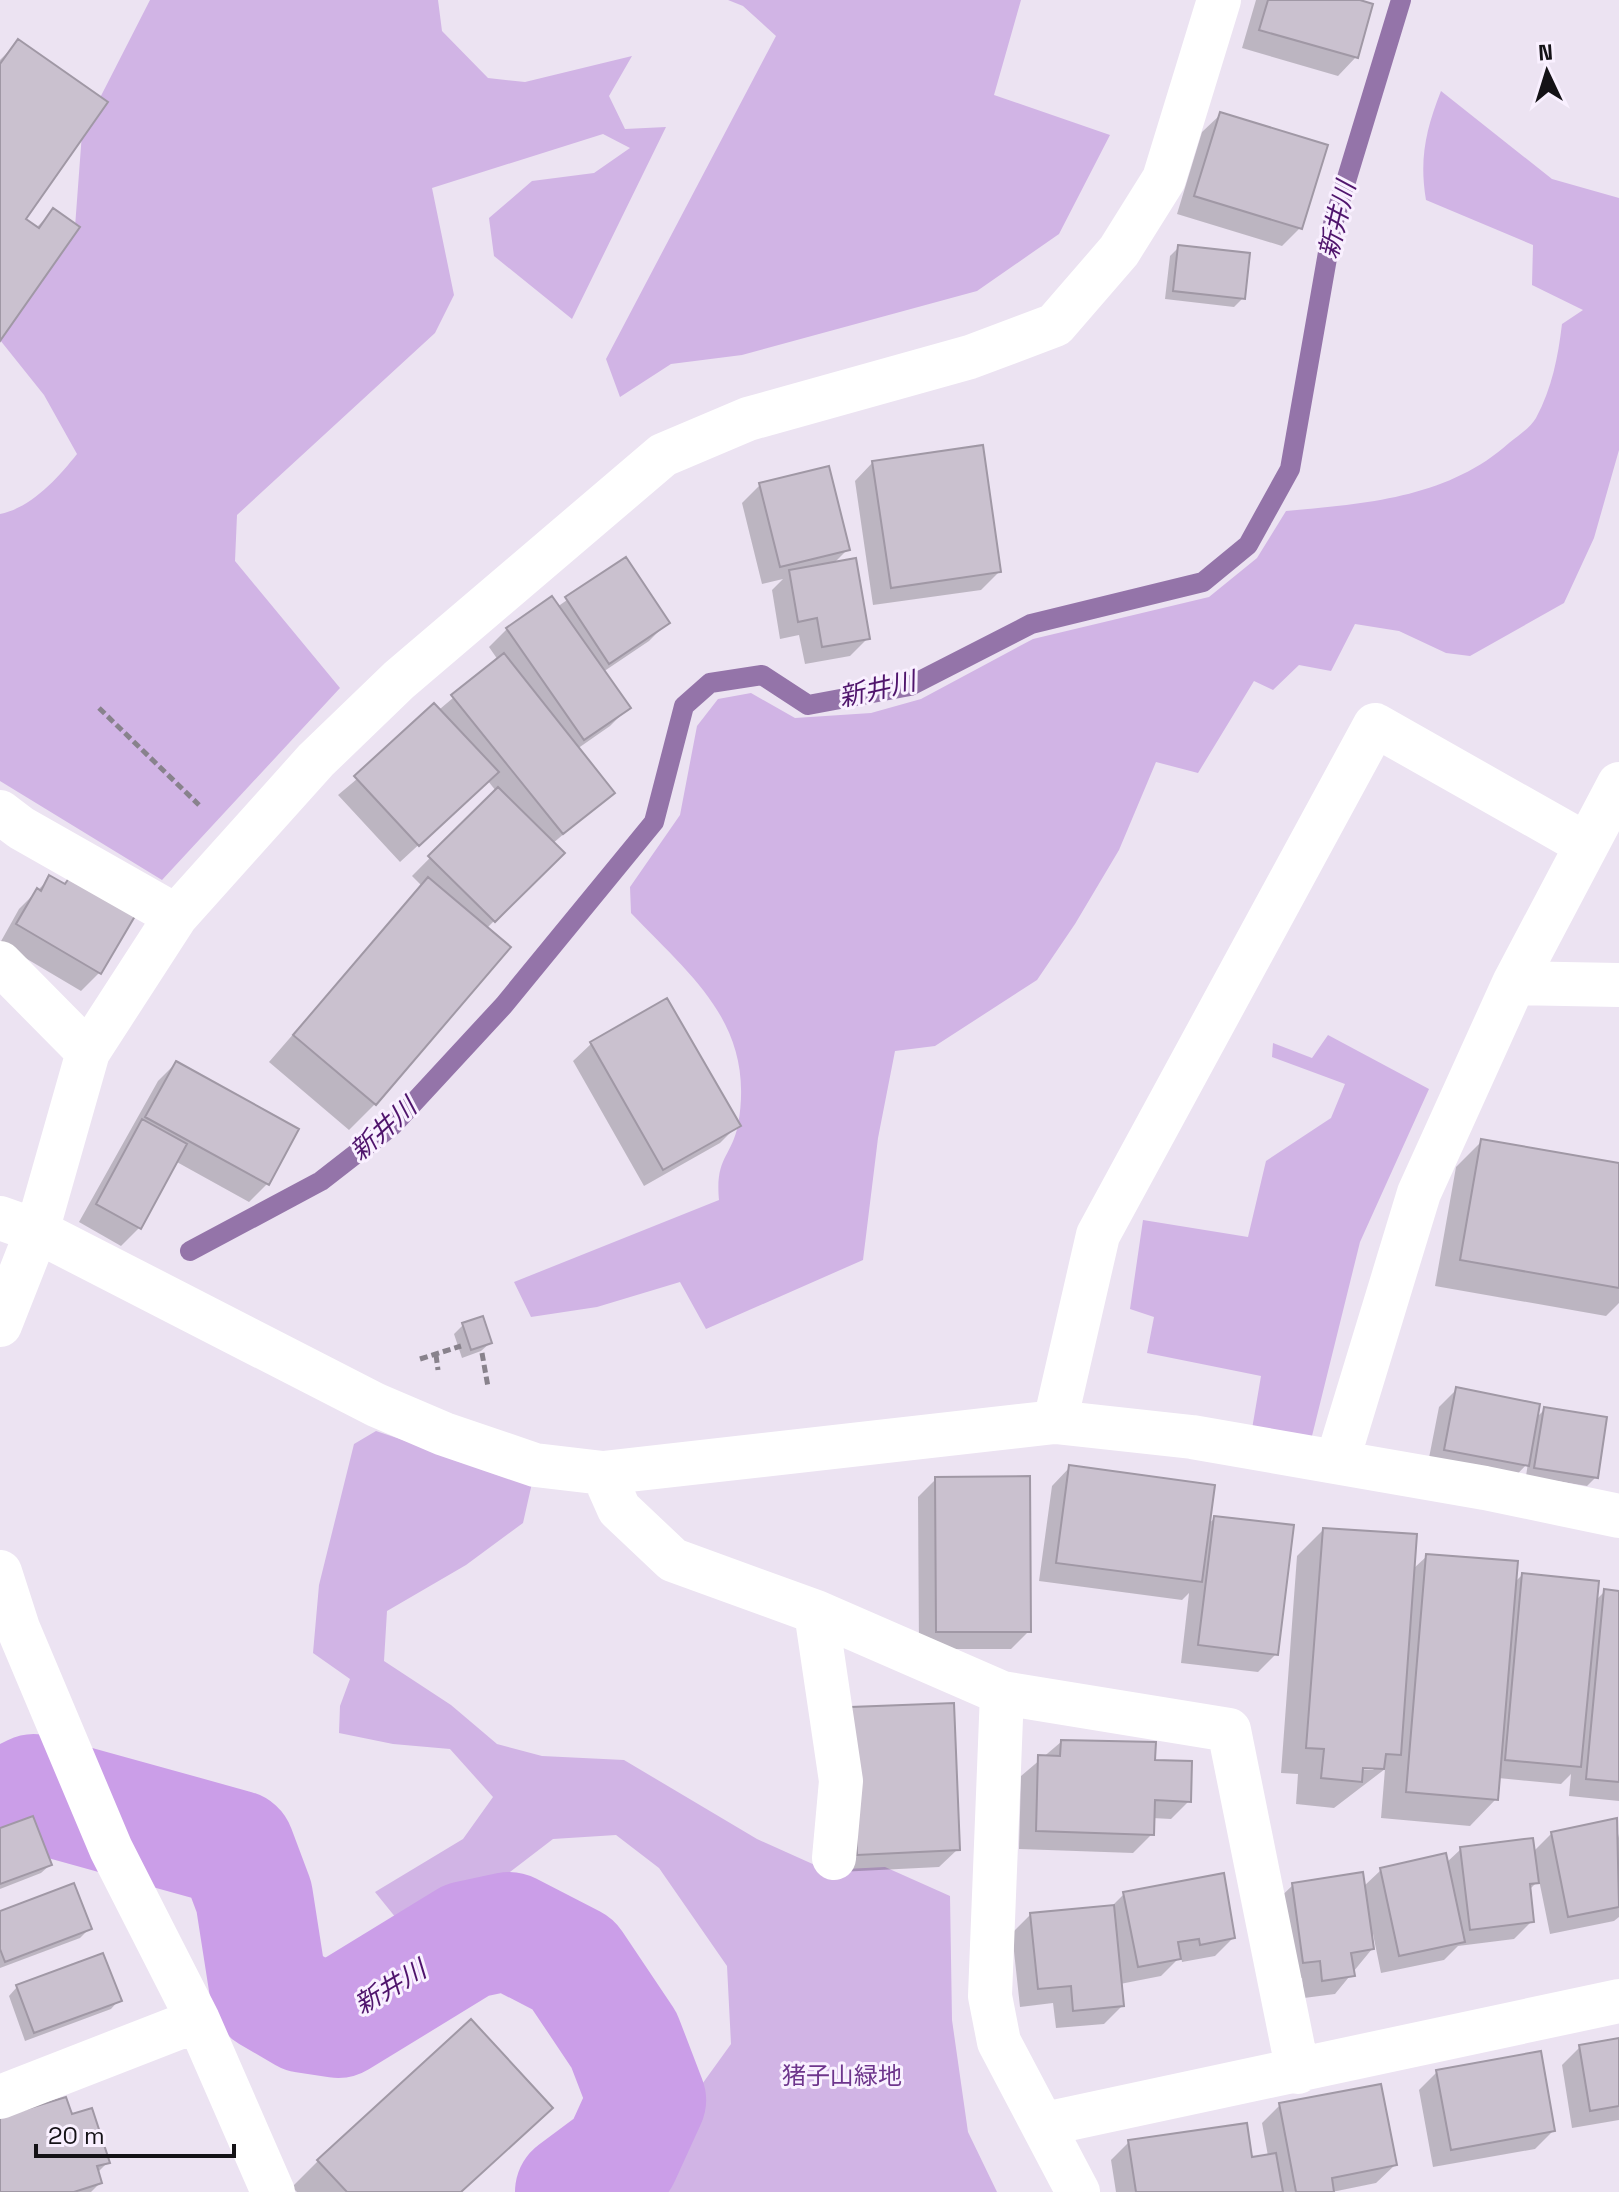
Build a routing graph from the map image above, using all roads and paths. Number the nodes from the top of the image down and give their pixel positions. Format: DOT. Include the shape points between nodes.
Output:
graph roads {
  1 [pos="1219,0"];
  2 [pos="99,708"];
  3 [pos="1619,784"];
  4 [pos="206,811"];
  5 [pos="0,812"];
  6 [pos="1587,845"];
  7 [pos="176,916"];
  8 [pos="0,963"];
  9 [pos="1514,983"];
  10 [pos="1619,985"];
  11 [pos="88,1052"];
  12 [pos="19,1224"];
  13 [pos="0,1325"];
  14 [pos="461,1346"];
  15 [pos="482,1353"];
  16 [pos="407,1363"];
  17 [pos="488,1394"];
  18 [pos="1055,1422"];
  19 [pos="1337,1462"];
  20 [pos="603,1473"];
  21 [pos="1619,1516"];
  22 [pos="0,1572"];
  23 [pos="816,1612"];
  24 [pos="1002,1693"];
  25 [pos="834,1858"];
  26 [pos="1619,2001"];
  27 [pos="198,2020"];
  28 [pos="1298,2072"];
  29 [pos="0,2097"];
  30 [pos="1045,2124"];
  31 [pos="273,2192"];
  32 [pos="1078,2192"];
  1 -- 7 [label="street" via="1164,179 1119,251 1055,325 970,357 748,419 663,455 399,680 316,760"];
  2 -- 4 [label="path"];
  3 -- 6 [label="street"];
  5 -- 7 [label="street"];
  6 -- 9 [label="street"];
  6 -- 18 [label="street" via="1375,725 1098,1235"];
  7 -- 11 [label="street"];
  8 -- 11 [label="street"];
  9 -- 10 [label="street"];
  9 -- 19 [label="street" via="1419,1193"];
  11 -- 12 [label="street"];
  12 -- 13 [label="street"];
  12 -- 20 [label="street" via="376,1405 444,1434 535,1465"];
  14 -- 16 [label="path"];
  15 -- 17 [label="path"];
  18 -- 19 [label="street" via="1192,1437"];
  18 -- 20 [label="street"];
  19 -- 21 [label="street"];
  20 -- 23 [label="street" via="619,1509 673,1560"];
  22 -- 27 [label="street" via="18,1628 111,1849"];
  23 -- 24 [label="street"];
  23 -- 25 [label="street" via="841,1781"];
  24 -- 28 [label="street" via="1229,1730"];
  24 -- 30 [label="street" via="990,1996 999,2042"];
  26 -- 28 [label="street"];
  27 -- 29 [label="street"];
  27 -- 31 [label="street"];
  28 -- 30 [label="street"];
  30 -- 32 [label="street"];
}
